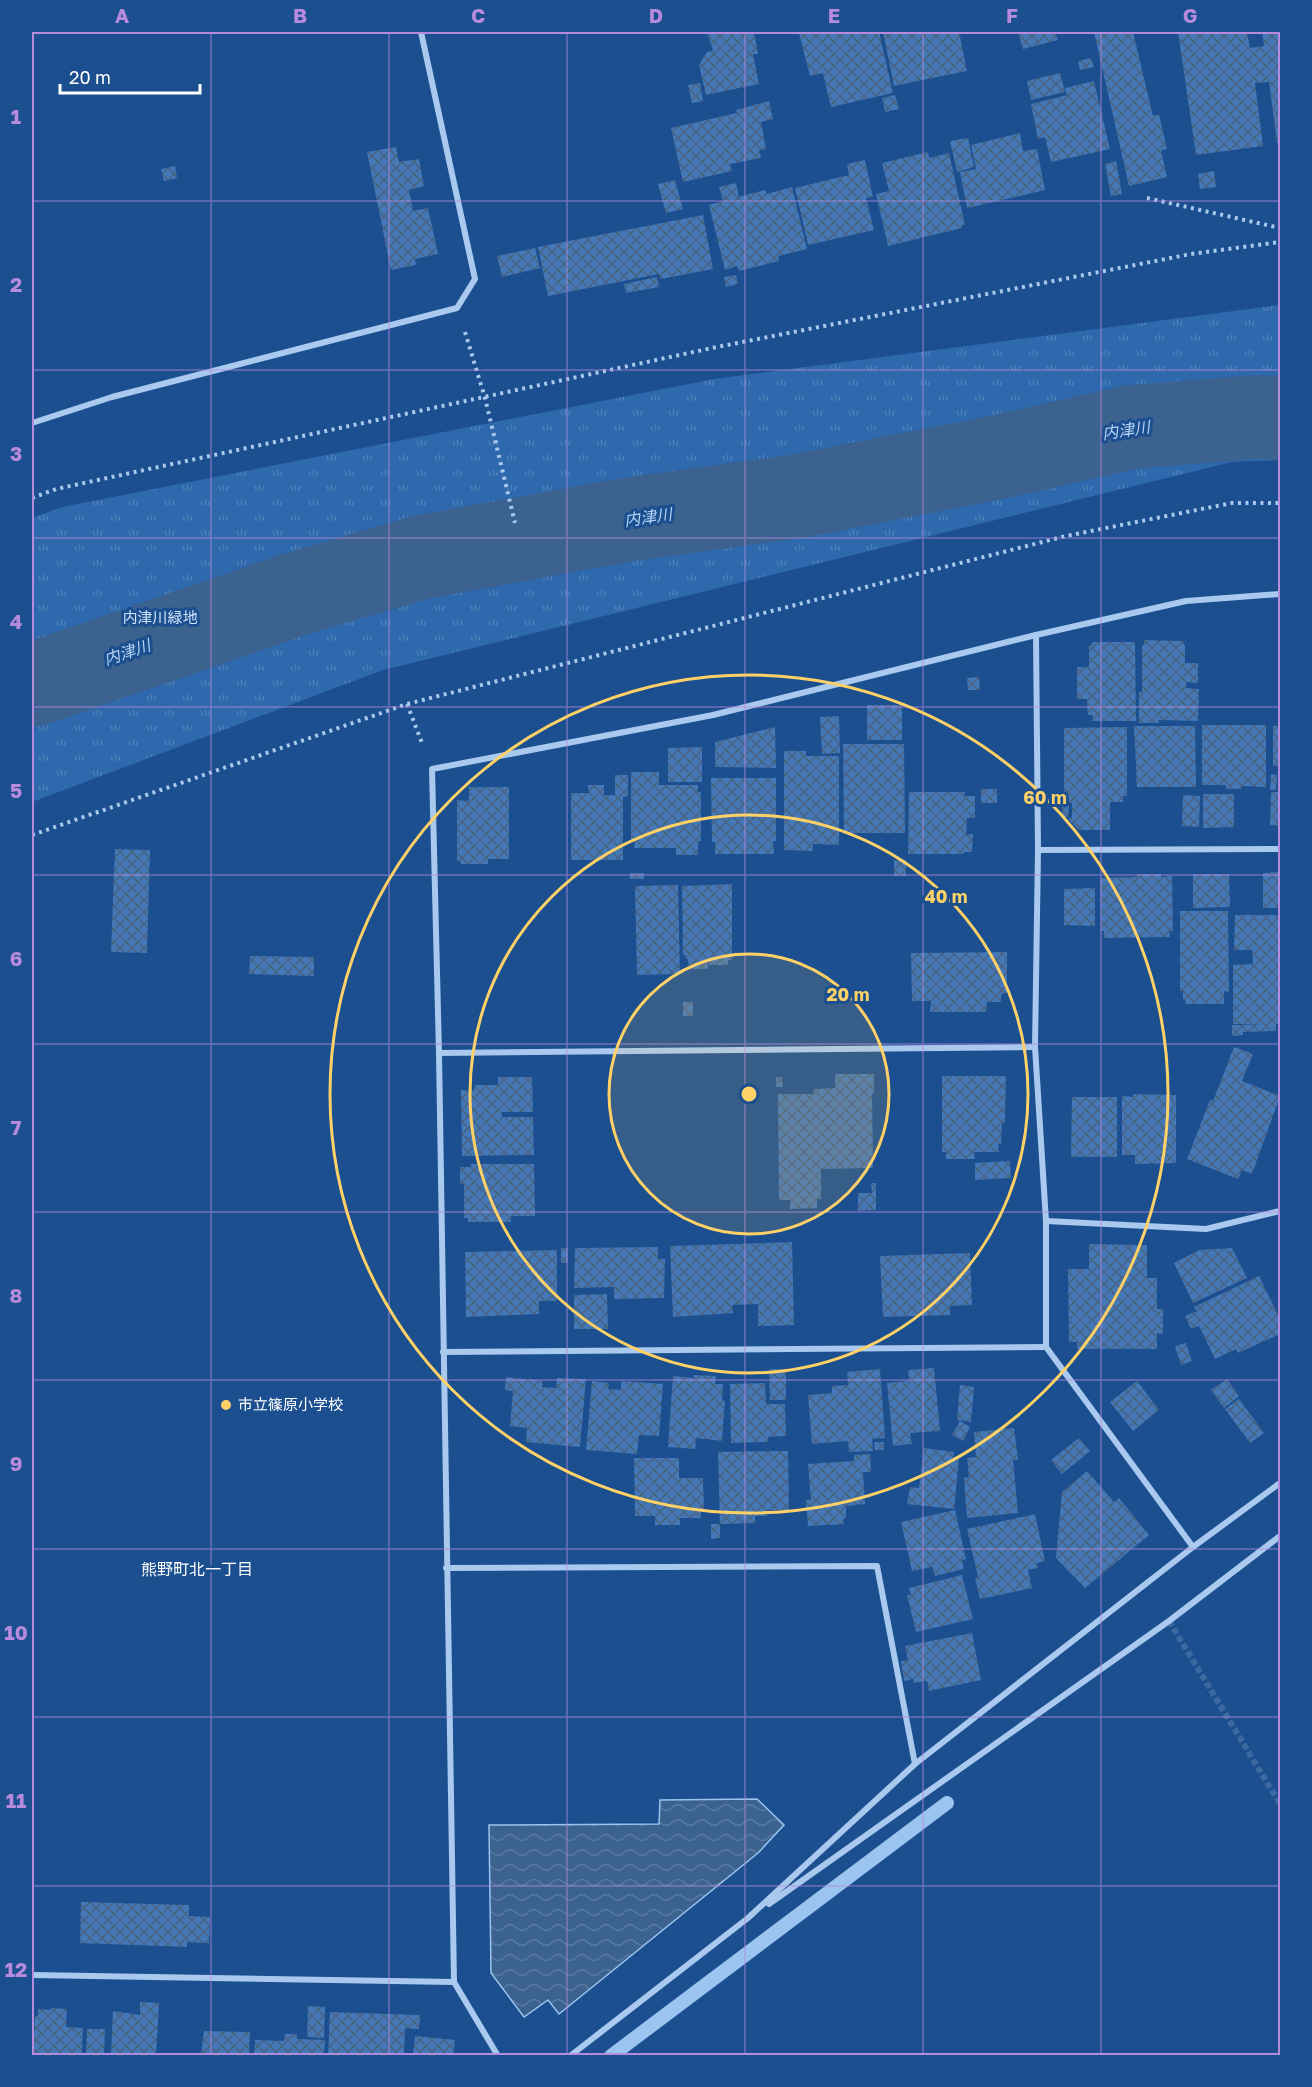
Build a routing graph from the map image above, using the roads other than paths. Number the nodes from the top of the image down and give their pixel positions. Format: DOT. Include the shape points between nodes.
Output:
graph roads {
  1 [pos="421,32"];
  2 [pos="32,423"];
  3 [pos="1281,594"];
  4 [pos="1036,635"];
  5 [pos="1281,849"];
  6 [pos="1038,850"];
  7 [pos="1035,1047"];
  8 [pos="439,1053"];
  9 [pos="1281,1211"];
  10 [pos="1046,1221"];
  11 [pos="1046,1347"];
  12 [pos="443,1352"];
  13 [pos="1281,1483"];
  14 [pos="1281,1536"];
  15 [pos="1193,1547"];
  16 [pos="446,1568"];
  17 [pos="915,1764"];
  18 [pos="748,1918"];
  19 [pos="32,1975"];
  20 [pos="454,1982"];
  21 [pos="498,2055"];
  22 [pos="570,2055"];
  1 -- 2 [label="street" via="475,279 457,308 112,397"];
  3 -- 4 [label="street" via="1186,601"];
  4 -- 6 [label="street"];
  4 -- 8 [label="street" via="713,714 432,769"];
  5 -- 6 [label="street"];
  6 -- 7 [label="street"];
  7 -- 8 [label="street"];
  7 -- 10 [label="street"];
  8 -- 12 [label="street"];
  9 -- 10 [label="street" via="1206,1229"];
  10 -- 11 [label="street"];
  11 -- 12 [label="street"];
  11 -- 15 [label="street"];
  12 -- 16 [label="street"];
  13 -- 15 [label="street"];
  14 -- 18 [label="street" via="1168,1621"];
  15 -- 17 [label="street"];
  16 -- 17 [label="street" via="877,1566"];
  16 -- 20 [label="street"];
  17 -- 18 [label="street"];
  18 -- 22 [label="street"];
  19 -- 20 [label="street"];
  20 -- 21 [label="street"];
}
